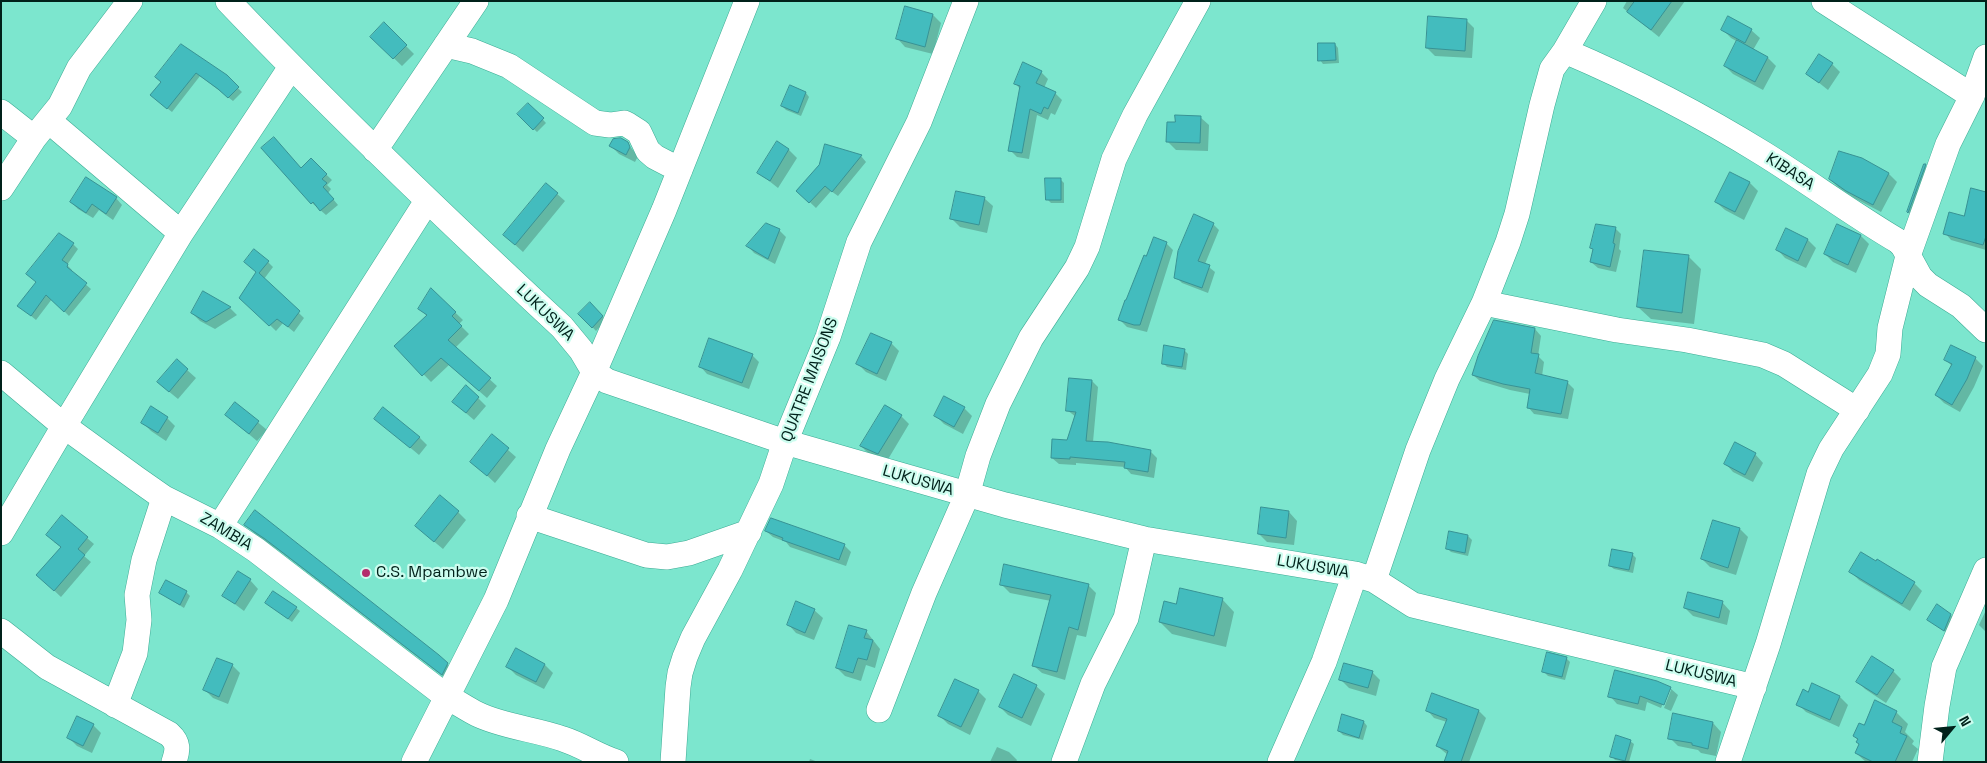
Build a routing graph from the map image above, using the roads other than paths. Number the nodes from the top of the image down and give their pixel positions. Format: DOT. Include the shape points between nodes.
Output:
graph roads {
  1 [pos="130,1"];
  2 [pos="228,1"];
  3 [pos="476,1"];
  4 [pos="747,1"];
  5 [pos="966,1"];
  6 [pos="1198,1"];
  7 [pos="1594,1"];
  8 [pos="1824,1"];
  9 [pos="446,45"];
  10 [pos="1565,51"];
  11 [pos="1986,57"];
  12 [pos="291,67"];
  13 [pos="1972,96"];
  14 [pos="1,112"];
  15 [pos="42,130"];
  16 [pos="376,150"];
  17 [pos="680,170"];
  18 [pos="1,188"];
  19 [pos="427,201"];
  20 [pos="181,233"];
  21 [pos="1908,256"];
  22 [pos="1484,303"];
  23 [pos="1986,330"];
  24 [pos="594,372"];
  25 [pos="1,373"];
  26 [pos="1857,410"];
  27 [pos="64,426"];
  28 [pos="785,442"];
  29 [pos="967,495"];
  30 [pos="164,498"];
  31 [pos="529,516"];
  32 [pos="220,526"];
  33 [pos="749,532"];
  34 [pos="1,533"];
  35 [pos="1144,539"];
  36 [pos="1986,570"];
  37 [pos="1364,577"];
  38 [pos="1,631"];
  39 [pos="1754,686"];
  40 [pos="447,697"];
  41 [pos="115,705"];
  42 [pos="879,710"];
  43 [pos="174,762"];
  44 [pos="414,762"];
  45 [pos="616,762"];
  46 [pos="673,762"];
  47 [pos="1064,762"];
  48 [pos="1280,762"];
  49 [pos="1728,762"];
  50 [pos="1930,762"];
  1 -- 15 [label="street" via="79,68 60,106"];
  2 -- 12 [label="street, LUKUSWA"];
  3 -- 9 [label="street"];
  4 -- 17 [label="street"];
  5 -- 28 [label="street, QUATRE MAISONS" via="919,122 858,242 828,338"];
  6 -- 29 [label="street" via="1135,114 1114,159 1087,247 1077,268 1031,338 998,404"];
  7 -- 10 [label="street"];
  8 -- 13 [label="street"];
  9 -- 16 [label="street"];
  9 -- 17 [label="street" via="472,51 509,66 595,123 628,125 638,132 648,151"];
  10 -- 21 [label="street, KIBASA" via="1651,92 1764,154 1898,241"];
  10 -- 22 [label="street" via="1552,69 1517,214"];
  11 -- 13 [label="street"];
  12 -- 16 [label="street, LUKUSWA"];
  12 -- 20 [label="street"];
  13 -- 21 [label="street" via="1948,144"];
  14 -- 15 [label="street"];
  15 -- 18 [label="street"];
  15 -- 20 [label="street"];
  16 -- 19 [label="street, LUKUSWA"];
  17 -- 24 [label="street"];
  19 -- 24 [label="street, LUKUSWA" via="567,333"];
  19 -- 32 [label="street"];
  20 -- 27 [label="street"];
  21 -- 23 [label="street, KIBASA" via="1920,278 1961,306"];
  21 -- 26 [label="street" via="1890,328 1888,354 1880,374"];
  22 -- 26 [label="street" via="1763,356 1784,364"];
  22 -- 37 [label="street" via="1446,379"];
  24 -- 28 [label="street, LUKUSWA" via="608,381"];
  24 -- 31 [label="street"];
  25 -- 27 [label="street, ZAMBIA"];
  26 -- 39 [label="street" via="1819,474"];
  27 -- 30 [label="street, ZAMBIA"];
  27 -- 34 [label="street"];
  28 -- 29 [label="street, LUKUSWA"];
  28 -- 33 [label="street, QUATRE MAISONS" via="772,484"];
  29 -- 35 [label="street, LUKUSWA"];
  29 -- 42 [label="street" via="924,592"];
  30 -- 32 [label="street, ZAMBIA"];
  30 -- 41 [label="street" via="144,560 137,595 139,620 135,653"];
  31 -- 33 [label="street" via="646,555 666,557 689,553"];
  31 -- 40 [label="street" via="496,600"];
  32 -- 40 [label="street, ZAMBIA"];
  33 -- 46 [label="street, QUATRE MAISONS" via="693,638 680,673"];
  35 -- 37 [label="street, LUKUSWA"];
  35 -- 47 [label="street" via="1126,618 1093,684"];
  36 -- 50 [label="street" via="1944,667"];
  37 -- 39 [label="street, LUKUSWA" via="1412,606"];
  37 -- 48 [label="street"];
  38 -- 41 [label="street" via="47,667"];
  39 -- 49 [label="street"];
  40 -- 44 [label="street"];
  40 -- 45 [label="street, ZAMBIA" via="478,714 561,738"];
  41 -- 43 [label="street" via="174,738 178,748"];
}
